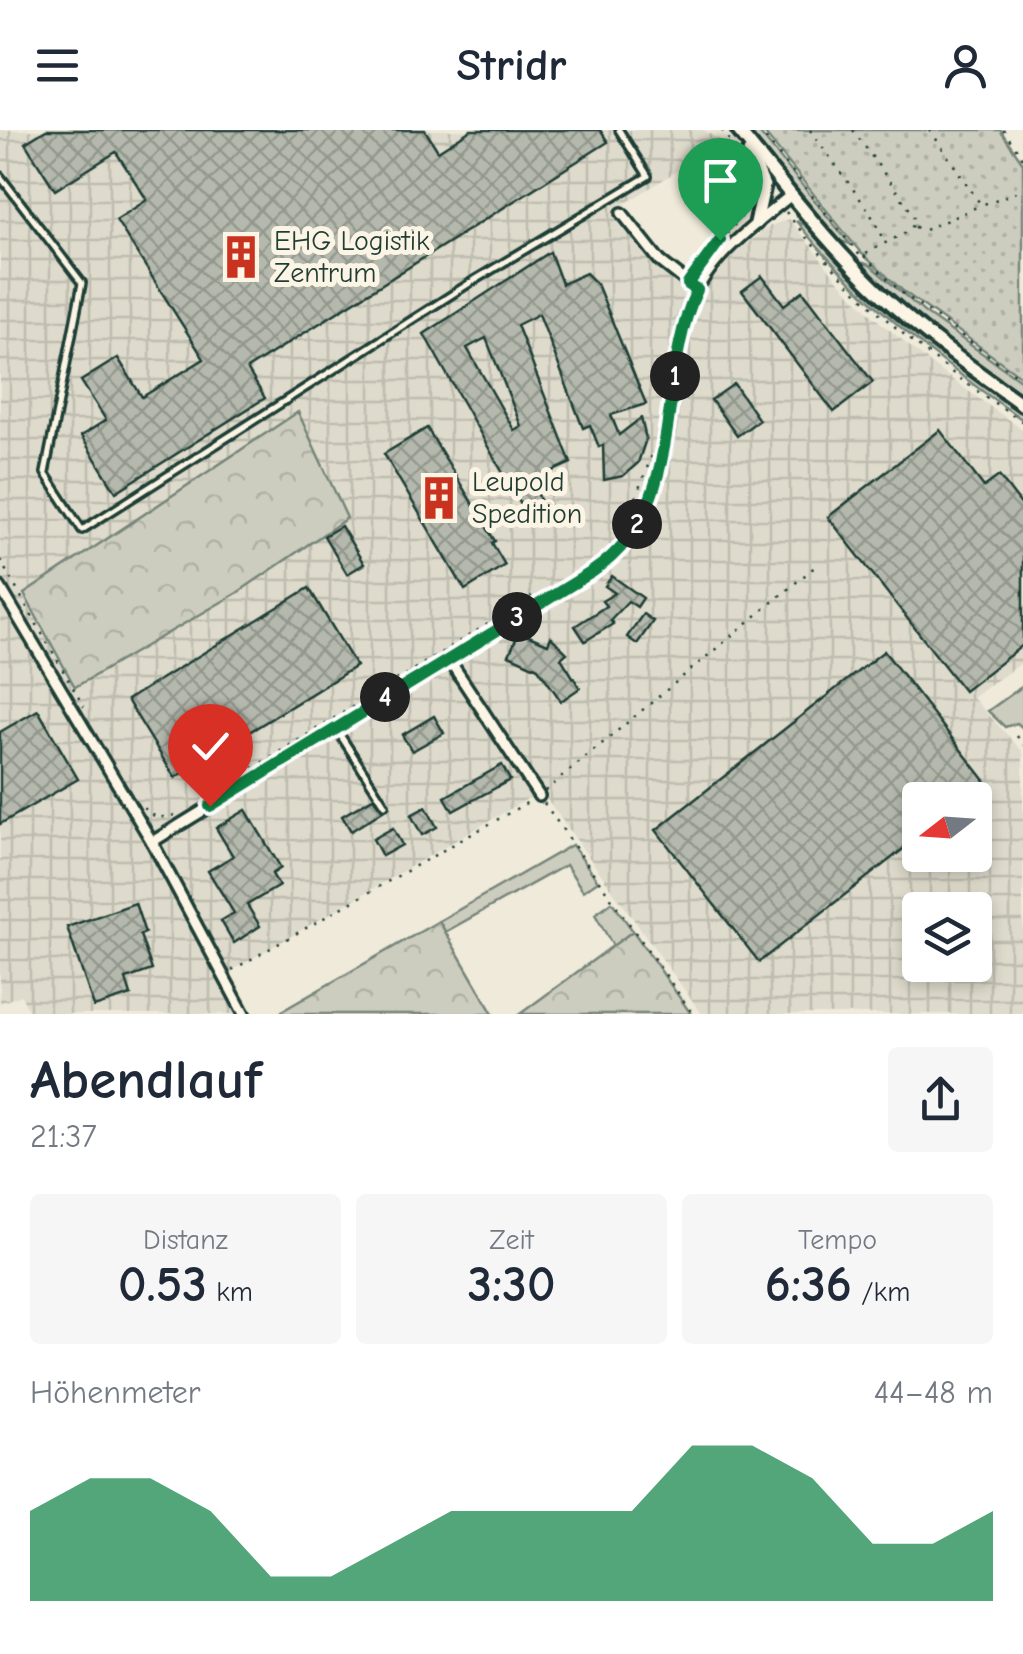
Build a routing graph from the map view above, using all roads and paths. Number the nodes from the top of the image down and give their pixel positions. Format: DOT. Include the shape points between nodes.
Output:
graph roads {
  1 [pos="619,130"];
  2 [pos="738,130"];
  3 [pos="759,130"];
  4 [pos="810,130"];
  5 [pos="853,130"];
  6 [pos="930,130"];
  7 [pos="1004,130"];
  8 [pos="1023,158"];
  9 [pos="0,176"];
  10 [pos="1023,194"];
  11 [pos="791,195"];
  12 [pos="610,198"];
  13 [pos="753,204"];
  14 [pos="981,205"];
  15 [pos="622,213"];
  16 [pos="756,222"];
  17 [pos="914,226"];
  18 [pos="885,240"];
  19 [pos="710,255"];
  20 [pos="860,260"];
  21 [pos="697,290"];
  22 [pos="1023,380"];
  23 [pos="1023,405"];
  24 [pos="655,446"];
  25 [pos="623,526"];
  26 [pos="0,560"];
  27 [pos="0,587"];
  28 [pos="540,592"];
  29 [pos="448,658"];
  30 [pos="83,706"];
  31 [pos="336,728"];
  32 [pos="1016,736"];
  33 [pos="1023,745"];
  34 [pos="229,782"];
  35 [pos="539,796"];
  36 [pos="385,805"];
  37 [pos="143,808"];
  38 [pos="182,812"];
  39 [pos="152,842"];
  40 [pos="244,1014"];
  41 [pos="693,1014"];
  1 -- 12 [label="lane" via="648,176"];
  2 -- 11 [label="street"];
  2 -- 16 [label="street" via="762,180"];
  3 -- 20 [label="path"];
  4 -- 18 [label="path"];
  5 -- 17 [label="path"];
  6 -- 14 [label="path"];
  7 -- 8 [label="path"];
  9 -- 12 [label="lane" via="82,284 45,473 82,530"];
  10 -- 14 [label="path"];
  11 -- 16 [label="street"];
  11 -- 20 [label="street"];
  12 -- 15 [label="lane"];
  13 -- 19 [label="path"];
  14 -- 17 [label="path" via="925,230"];
  15 -- 21 [label="street" via="660,261"];
  16 -- 21 [label="street"];
  17 -- 18 [label="path"];
  18 -- 20 [label="path"];
  20 -- 22 [label="path"];
  20 -- 23 [label="street" via="916,324"];
  21 -- 29 [label="street" via="681,337 660,470 626,540 601,566"];
  24 -- 25 [label="path"];
  26 -- 30 [label="path"];
  27 -- 39 [label="street"];
  28 -- 34 [label="path"];
  29 -- 31 [label="street"];
  29 -- 35 [label="street"];
  31 -- 36 [label="lane"];
  31 -- 39 [label="street"];
  32 -- 33 [label="path"];
  35 -- 41 [label="path"];
  37 -- 38 [label="path" via="157,818"];
  39 -- 40 [label="street"];
}
